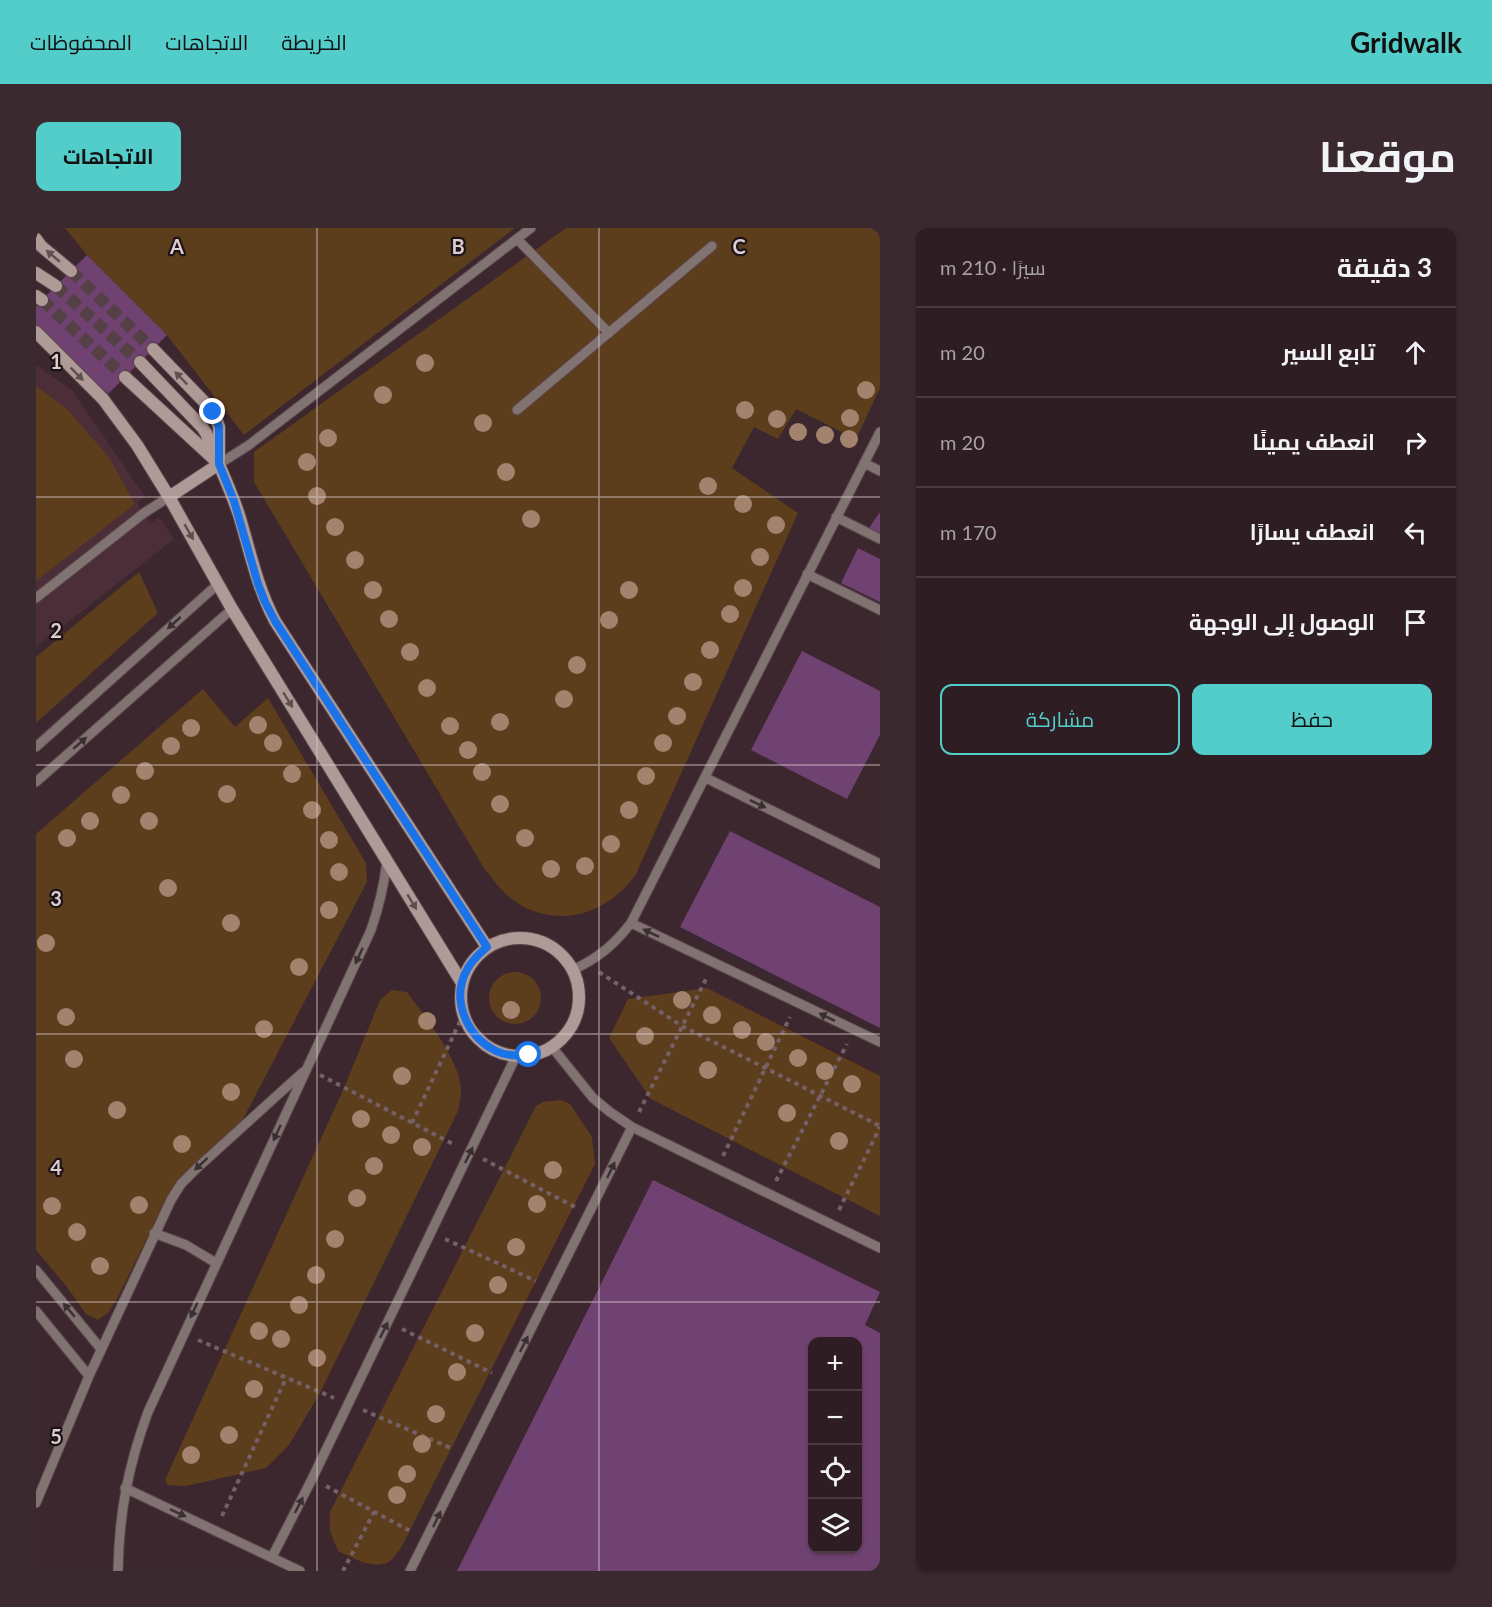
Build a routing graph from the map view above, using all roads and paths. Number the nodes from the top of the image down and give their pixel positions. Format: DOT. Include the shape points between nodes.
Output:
graph roads {
  1 [pos="531,228"];
  2 [pos="36,239"];
  3 [pos="517,239"];
  4 [pos="712,246"];
  5 [pos="71,271"];
  6 [pos="36,273"];
  7 [pos="56,286"];
  8 [pos="36,332"];
  9 [pos="609,333"];
  10 [pos="153,349"];
  11 [pos="140,362"];
  12 [pos="125,377"];
  13 [pos="517,410"];
  14 [pos="880,432"];
  15 [pos="864,463"];
  16 [pos="219,464"];
  17 [pos="880,471"];
  18 [pos="169,497"];
  19 [pos="836,517"];
  20 [pos="880,539"];
  21 [pos="807,574"];
  22 [pos="218,584"];
  23 [pos="36,598"];
  24 [pos="232,609"];
  25 [pos="880,610"];
  26 [pos="36,747"];
  27 [pos="706,778"];
  28 [pos="36,782"];
  29 [pos="387,861"];
  30 [pos="880,864"];
  31 [pos="631,923"];
  32 [pos="487,947"];
  33 [pos="714,963"];
  34 [pos="586,964"];
  35 [pos="573,970"];
  36 [pos="462,983"];
  37 [pos="797,1002"];
  38 [pos="463,1015"];
  39 [pos="681,1026"];
  40 [pos="854,1030"];
  41 [pos="880,1042"];
  42 [pos="552,1047"];
  43 [pos="516,1056"];
  44 [pos="765,1068"];
  45 [pos="307,1069"];
  46 [pos="820,1096"];
  47 [pos="412,1123"];
  48 [pos="632,1126"];
  49 [pos="880,1127"];
  50 [pos="470,1153"];
  51 [pos="718,1168"];
  52 [pos="770,1194"];
  53 [pos="589,1214"];
  54 [pos="832,1225"];
  55 [pos="431,1232"];
  56 [pos="154,1233"];
  57 [pos="880,1248"];
  58 [pos="216,1263"];
  59 [pos="36,1270"];
  60 [pos="552,1288"];
  61 [pos="36,1311"];
  62 [pos="387,1323"];
  63 [pos="183,1334"];
  64 [pos="101,1349"];
  65 [pos="89,1376"];
  66 [pos="286,1378"];
  67 [pos="506,1380"];
  68 [pos="348,1404"];
  69 [pos="469,1455"];
  70 [pos="312,1479"];
  71 [pos="125,1488"];
  72 [pos="36,1503"];
  73 [pos="374,1512"];
  74 [pos="215,1531"];
  75 [pos="426,1540"];
  76 [pos="272,1557"];
  77 [pos="117,1571"];
  78 [pos="300,1571"];
  79 [pos="344,1571"];
  80 [pos="410,1571"];
  1 -- 3 [label="lane"];
  5 -- 2 [label="street, one-way"];
  3 -- 9 [label="lane"];
  3 -- 16 [label="lane"];
  4 -- 9 [label="lane"];
  6 -- 7 [label="street"];
  8 -- 18 [label="street, one-way" via="103,399"];
  9 -- 13 [label="lane"];
  16 -- 10 [label="street, one-way" via="219,427 213,412"];
  11 -- 16 [label="street" via="201,427"];
  12 -- 16 [label="street"];
  14 -- 15 [label="lane"];
  15 -- 17 [label="lane"];
  15 -- 19 [label="lane"];
  16 -- 18 [label="street"];
  16 -- 32 [label="street" via="237,508 258,584 275,621"];
  18 -- 22 [label="street, one-way"];
  18 -- 23 [label="lane"];
  19 -- 20 [label="lane"];
  19 -- 21 [label="lane"];
  21 -- 25 [label="lane"];
  21 -- 27 [label="lane"];
  22 -- 24 [label="street"];
  22 -- 26 [label="lane, one-way"];
  28 -- 24 [label="lane, one-way"];
  24 -- 29 [label="street, one-way"];
  27 -- 30 [label="lane, one-way"];
  27 -- 31 [label="lane"];
  29 -- 36 [label="street, one-way"];
  29 -- 45 [label="lane, one-way" via="371,930"];
  33 -- 31 [label="lane, one-way"];
  31 -- 34 [label="lane" via="619,939"];
  32 -- 35 [label="street" via="519,937 535,939 563,956"];
  32 -- 36 [label="street" via="467,969"];
  33 -- 37 [label="lane"];
  33 -- 39 [label="path"];
  34 -- 35 [label="lane"];
  34 -- 39 [label="path"];
  35 -- 42 [label="street" via="578,983 578,1012"];
  36 -- 38 [label="street"];
  40 -- 37 [label="lane, one-way"];
  37 -- 44 [label="path"];
  38 -- 43 [label="street" via="483,1043"];
  38 -- 47 [label="path"];
  39 -- 44 [label="path"];
  39 -- 48 [label="path"];
  40 -- 41 [label="lane"];
  40 -- 46 [label="path"];
  42 -- 43 [label="street"];
  42 -- 48 [label="lane" via="593,1098"];
  43 -- 50 [label="lane"];
  44 -- 46 [label="path"];
  44 -- 51 [label="path"];
  45 -- 47 [label="path"];
  45 -- 56 [label="lane, one-way" via="189,1177 171,1200"];
  45 -- 58 [label="lane, one-way"];
  46 -- 49 [label="path"];
  46 -- 52 [label="path"];
  47 -- 50 [label="path"];
  48 -- 51 [label="lane"];
  53 -- 48 [label="lane, one-way"];
  49 -- 54 [label="path"];
  50 -- 53 [label="path"];
  55 -- 50 [label="lane, one-way"];
  51 -- 52 [label="lane"];
  52 -- 54 [label="lane"];
  53 -- 60 [label="lane"];
  54 -- 57 [label="lane"];
  55 -- 60 [label="path"];
  55 -- 62 [label="lane"];
  56 -- 58 [label="lane" via="186,1245"];
  56 -- 64 [label="lane"];
  58 -- 63 [label="lane, one-way"];
  64 -- 59 [label="lane, one-way"];
  67 -- 60 [label="lane, one-way"];
  61 -- 65 [label="lane"];
  62 -- 67 [label="path"];
  68 -- 62 [label="lane, one-way"];
  63 -- 66 [label="path"];
  63 -- 71 [label="lane" via="148,1412"];
  64 -- 65 [label="lane"];
  65 -- 72 [label="lane"];
  66 -- 68 [label="path"];
  66 -- 74 [label="path"];
  67 -- 69 [label="lane"];
  68 -- 69 [label="path"];
  68 -- 70 [label="lane"];
  75 -- 69 [label="lane, one-way"];
  70 -- 73 [label="path"];
  76 -- 70 [label="lane, one-way"];
  71 -- 74 [label="lane, one-way"];
  71 -- 77 [label="lane"];
  73 -- 75 [label="path"];
  73 -- 79 [label="path"];
  74 -- 76 [label="lane"];
  75 -- 80 [label="lane"];
  76 -- 78 [label="lane"];
}
